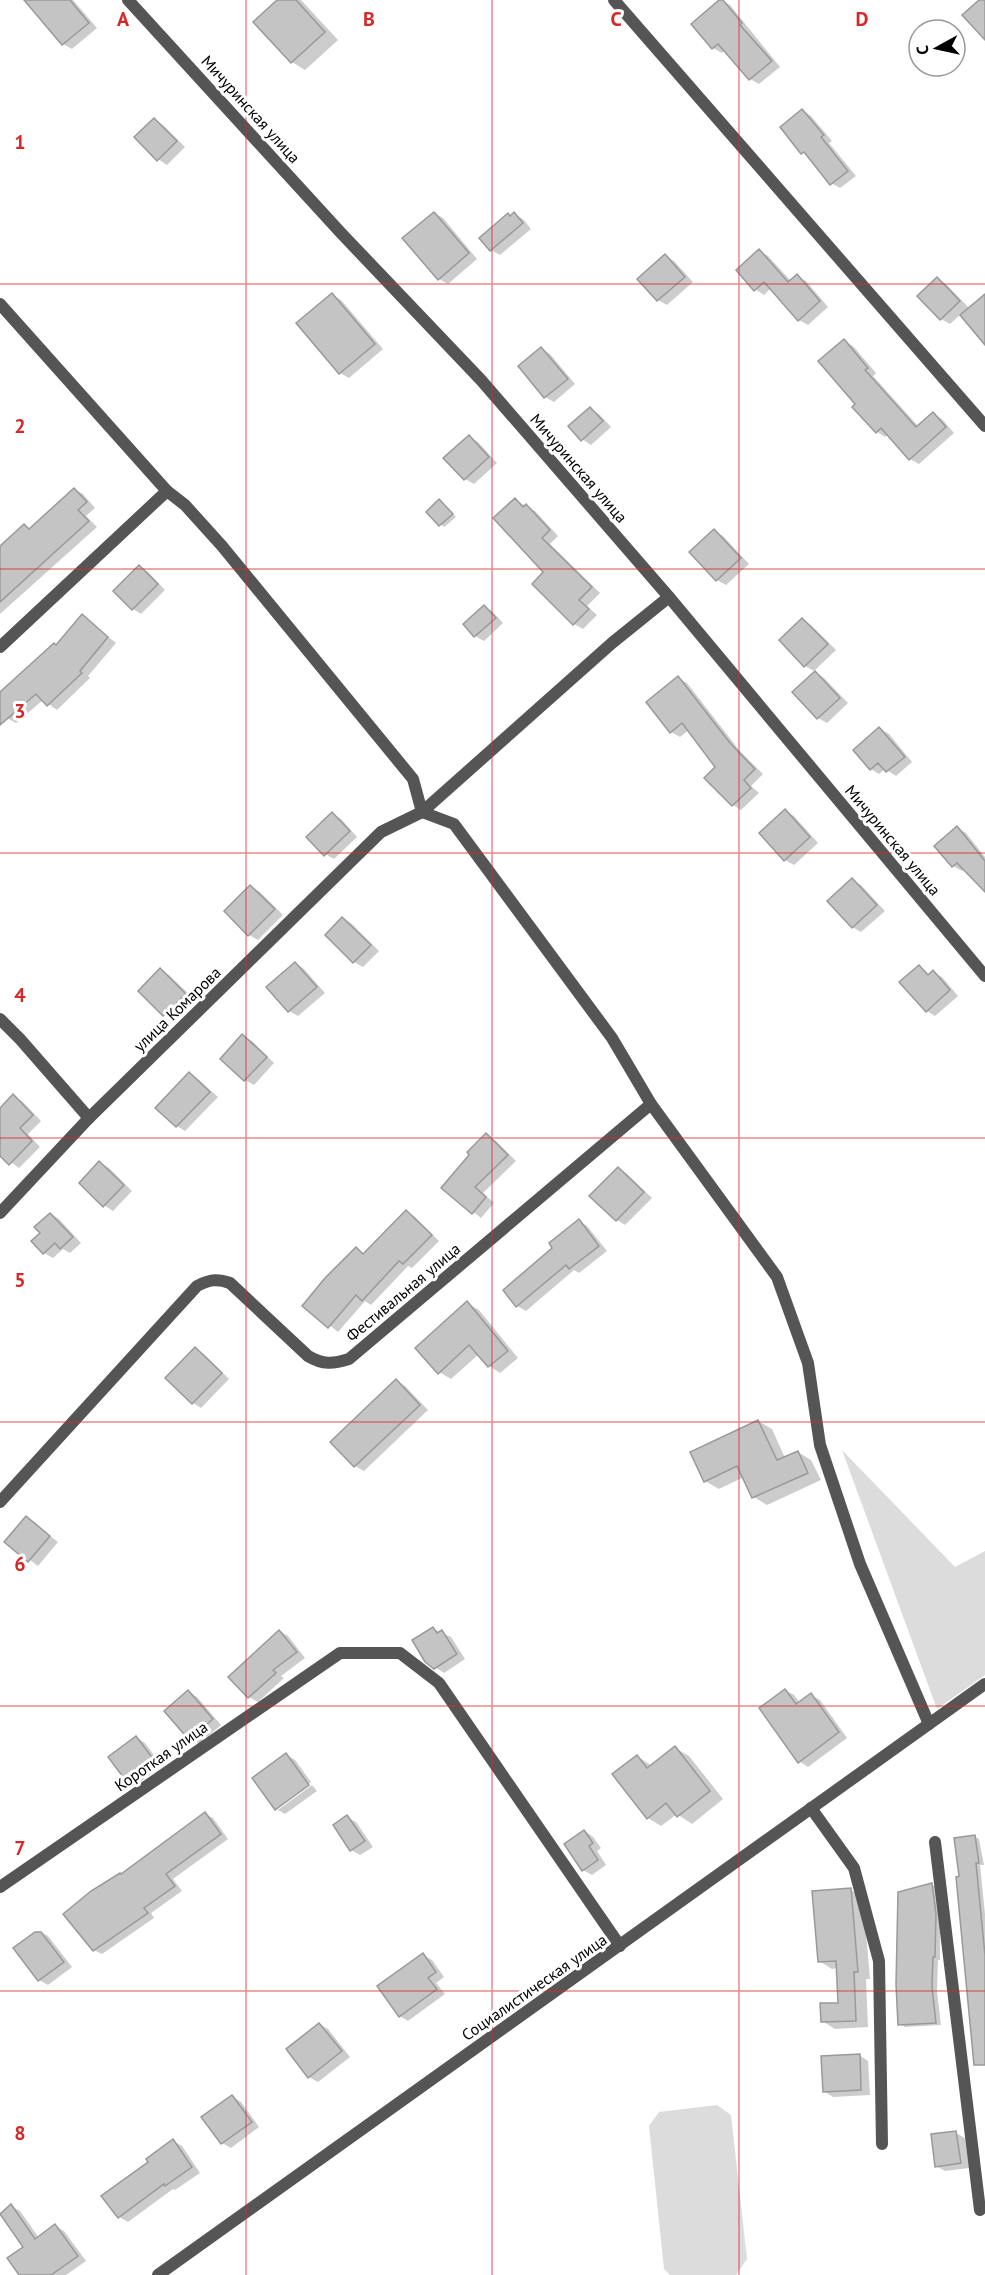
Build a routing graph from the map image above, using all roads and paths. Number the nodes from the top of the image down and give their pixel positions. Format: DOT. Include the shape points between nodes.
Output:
graph roads {
  1 [pos="128,0"];
  2 [pos="614,0"];
  3 [pos="0,304"];
  4 [pos="985,426"];
  5 [pos="167,490"];
  6 [pos="669,597"];
  7 [pos="0,647"];
  8 [pos="422,812"];
  9 [pos="985,976"];
  10 [pos="0,1019"];
  11 [pos="651,1104"];
  12 [pos="89,1118"];
  13 [pos="0,1213"];
  14 [pos="0,1502"];
  15 [pos="985,1684"];
  16 [pos="929,1724"];
  17 [pos="811,1808"];
  18 [pos="935,1842"];
  19 [pos="0,1887"];
  20 [pos="620,1946"];
  21 [pos="882,2144"];
  22 [pos="980,2210"];
  23 [pos="158,2275"];
  1 -- 6 [label="street, Мичуринская улица" via="481,380"];
  2 -- 4 [label="street"];
  3 -- 5 [label="street"];
  5 -- 7 [label="street"];
  5 -- 8 [label="street" via="222,546 413,779"];
  6 -- 8 [label="street, улица Комарова"];
  6 -- 9 [label="street, Мичуринская улица"];
  8 -- 11 [label="street" via="454,824 612,1038"];
  8 -- 12 [label="street, улица Комарова" via="381,832"];
  10 -- 12 [label="street"];
  11 -- 14 [label="street, Фестивальная улица" via="349,1359 335,1364 320,1363 308,1356 230,1282 218,1279 197,1286"];
  11 -- 16 [label="street" via="777,1277 808,1362 820,1445 856,1554"];
  12 -- 13 [label="street, улица Комарова"];
  15 -- 16 [label="street, Социалистическая улица"];
  16 -- 17 [label="street, Социалистическая улица"];
  17 -- 20 [label="street, Социалистическая улица"];
  17 -- 21 [label="street" via="854,1868 879,1961"];
  18 -- 22 [label="street"];
  19 -- 20 [label="street, Короткая улица" via="340,1653 400,1653 438,1683"];
  20 -- 23 [label="street, Социалистическая улица"];
}
